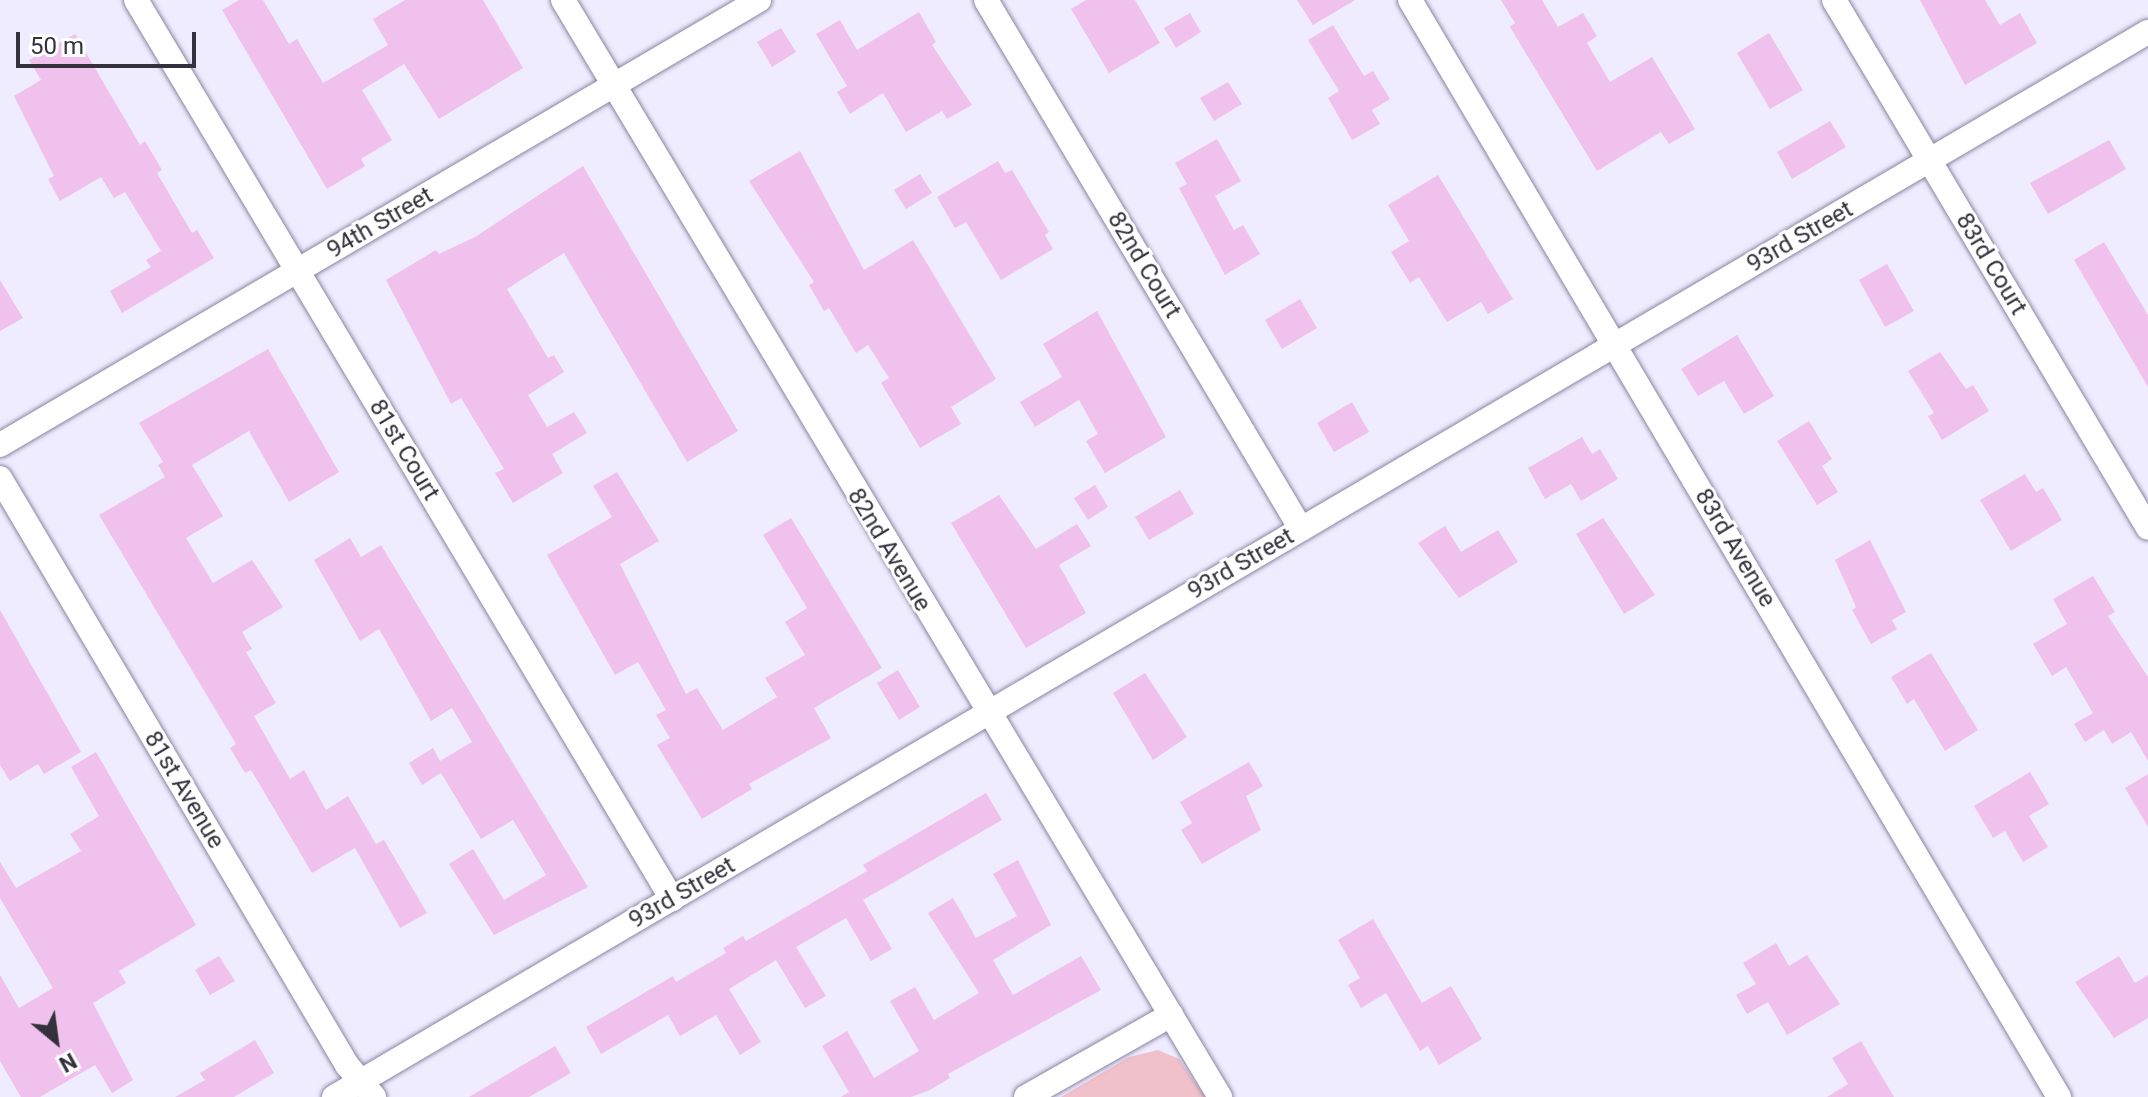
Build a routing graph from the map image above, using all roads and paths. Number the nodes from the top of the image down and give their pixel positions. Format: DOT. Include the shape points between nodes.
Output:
graph roads {
  1 [pos="136,0"];
  2 [pos="563,0"];
  3 [pos="759,0"];
  4 [pos="986,0"];
  5 [pos="1410,0"];
  6 [pos="1834,0"];
  7 [pos="2148,32"];
  8 [pos="615,86"];
  9 [pos="1930,160"];
  10 [pos="297,271"];
  11 [pos="1615,345"];
  12 [pos="0,445"];
  13 [pos="0,478"];
  14 [pos="2148,528"];
  15 [pos="1301,529"];
  16 [pos="987,714"];
  17 [pos="672,899"];
  18 [pos="1171,1015"];
  19 [pos="368,1089"];
  20 [pos="334,1097"];
  21 [pos="1026,1097"];
  22 [pos="1220,1097"];
  23 [pos="2059,1097"];
  1 -- 10 [label="street, 81st Court"];
  2 -- 8 [label="street, 82nd Avenue"];
  3 -- 8 [label="street, 94th Street"];
  4 -- 15 [label="street, 82nd Court"];
  5 -- 11 [label="street, 83rd Avenue"];
  6 -- 9 [label="street, 83rd Court"];
  7 -- 9 [label="street, 93rd Street"];
  8 -- 10 [label="street, 94th Street"];
  8 -- 16 [label="street, 82nd Avenue"];
  9 -- 11 [label="street, 93rd Street"];
  9 -- 14 [label="street, 83rd Court"];
  10 -- 12 [label="street, 94th Street"];
  10 -- 17 [label="street, 81st Court"];
  11 -- 15 [label="street, 93rd Street"];
  11 -- 23 [label="street, 83rd Avenue"];
  13 -- 19 [label="street, 81st Avenue"];
  15 -- 16 [label="street, 93rd Street"];
  16 -- 17 [label="street, 93rd Street"];
  16 -- 18 [label="street, 82nd Avenue"];
  17 -- 19 [label="street, 93rd Street"];
  18 -- 21 [label="street"];
  18 -- 22 [label="street, 82nd Avenue"];
  19 -- 20 [label="street, 93rd Street"];
}
